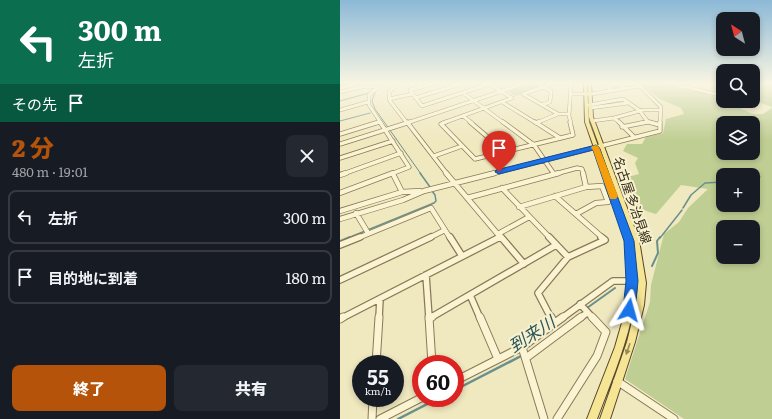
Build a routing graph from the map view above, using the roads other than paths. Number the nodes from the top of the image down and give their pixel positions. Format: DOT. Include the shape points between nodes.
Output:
graph roads {
  1 [pos="368,102"];
  2 [pos="366,103"];
  3 [pos="392,103"];
  4 [pos="419,103"];
  5 [pos="433,103"];
  6 [pos="466,103"];
  7 [pos="477,103"];
  8 [pos="500,103"];
  9 [pos="503,103"];
  10 [pos="538,103"];
  11 [pos="549,103"];
  12 [pos="570,103"];
  13 [pos="587,103"];
  14 [pos="589,103"];
  15 [pos="623,103"];
  16 [pos="629,103"];
  17 [pos="657,103"];
  18 [pos="542,105"];
  19 [pos="590,106"];
  20 [pos="484,108"];
  21 [pos="340,110"];
  22 [pos="639,110"];
  23 [pos="661,110"];
  24 [pos="558,114"];
  25 [pos="569,114"];
  26 [pos="463,116"];
  27 [pos="614,118"];
  28 [pos="592,121"];
  29 [pos="380,122"];
  30 [pos="648,122"];
  31 [pos="408,123"];
  32 [pos="536,123"];
  33 [pos="660,125"];
  34 [pos="622,127"];
  35 [pos="385,130"];
  36 [pos="340,134"];
  37 [pos="560,138"];
  38 [pos="634,138"];
  39 [pos="393,141"];
  40 [pos="340,144"];
  41 [pos="534,145"];
  42 [pos="462,146"];
  43 [pos="599,147"];
  44 [pos="504,151"];
  45 [pos="401,153"];
  46 [pos="434,156"];
  47 [pos="340,158"];
  48 [pos="544,160"];
  49 [pos="393,174"];
  50 [pos="554,174"];
  51 [pos="340,175"];
  52 [pos="454,183"];
  53 [pos="586,187"];
  54 [pos="502,188"];
  55 [pos="428,189"];
  56 [pos="402,192"];
  57 [pos="340,193"];
  58 [pos="555,196"];
  59 [pos="467,198"];
  60 [pos="519,207"];
  61 [pos="340,211"];
  62 [pos="356,213"];
  63 [pos="576,214"];
  64 [pos="529,217"];
  65 [pos="340,219"];
  66 [pos="445,230"];
  67 [pos="367,232"];
  68 [pos="499,235"];
  69 [pos="340,245"];
  70 [pos="556,246"];
  71 [pos="462,256"];
  72 [pos="568,257"];
  73 [pos="524,264"];
  74 [pos="426,275"];
  75 [pos="340,280"];
  76 [pos="632,281"];
  77 [pos="642,283"];
  78 [pos="470,295"];
  79 [pos="380,299"];
  80 [pos="584,309"];
  81 [pos="429,319"];
  82 [pos="340,320"];
  83 [pos="554,324"];
  84 [pos="524,353"];
  85 [pos="377,355"];
  86 [pos="431,355"];
  87 [pos="498,359"];
  88 [pos="464,376"];
  89 [pos="617,381"];
  90 [pos="412,403"];
  91 [pos="373,407"];
  92 [pos="372,419"];
  93 [pos="380,419"];
  94 [pos="544,419"];
  95 [pos="557,419"];
  96 [pos="592,419"];
  97 [pos="605,419"];
  98 [pos="674,419"];
  1 -- 29 [label="street"];
  2 -- 21 [label="street"];
  3 -- 31 [label="street"];
  4 -- 5 [label="street" via="422,106"];
  6 -- 31 [label="street"];
  7 -- 20 [label="street"];
  8 -- 20 [label="street"];
  9 -- 32 [label="street"];
  10 -- 18 [label="street"];
  11 -- 18 [label="street"];
  12 -- 25 [label="street"];
  13 -- 43 [label="main road, 名古屋多治見線" via="586,118"];
  14 -- 19 [label="main road, 名古屋多治見線"];
  15 -- 19 [label="street"];
  16 -- 22 [label="street"];
  17 -- 23 [label="street"];
  18 -- 24 [label="street"];
  19 -- 28 [label="main road, 名古屋多治見線"];
  20 -- 26 [label="street"];
  20 -- 41 [label="street"];
  22 -- 23 [label="street"];
  22 -- 27 [label="street"];
  22 -- 30 [label="street"];
  23 -- 33 [label="street"];
  24 -- 25 [label="street"];
  24 -- 32 [label="street"];
  25 -- 37 [label="street" via="573,135"];
  26 -- 42 [label="street" via="442,124"];
  26 -- 44 [label="street"];
  27 -- 28 [label="street"];
  27 -- 34 [label="street"];
  28 -- 43 [label="main road, 名古屋多治見線"];
  29 -- 35 [label="street"];
  29 -- 36 [label="street"];
  30 -- 33 [label="street"];
  30 -- 34 [label="street"];
  31 -- 35 [label="street"];
  31 -- 46 [label="street"];
  32 -- 37 [label="street"];
  33 -- 38 [label="street" via="660,131"];
  34 -- 38 [label="street"];
  35 -- 39 [label="street"];
  35 -- 40 [label="street"];
  37 -- 41 [label="street"];
  38 -- 43 [label="street"];
  39 -- 45 [label="street"];
  39 -- 47 [label="street"];
  41 -- 44 [label="street"];
  41 -- 48 [label="street"];
  42 -- 44 [label="street" via="475,159"];
  42 -- 46 [label="street"];
  43 -- 48 [label="street"];
  43 -- 76 [label="main road, 名古屋多治見線" via="627,233"];
  43 -- 77 [label="main road, 名古屋多治見線" via="636,240"];
  45 -- 49 [label="street" via="410,167"];
  45 -- 51 [label="street"];
  46 -- 52 [label="street"];
  48 -- 50 [label="street"];
  48 -- 52 [label="street"];
  49 -- 56 [label="street"];
  49 -- 57 [label="street"];
  50 -- 53 [label="street" via="580,168"];
  50 -- 54 [label="street"];
  52 -- 55 [label="street"];
  52 -- 59 [label="street"];
  53 -- 58 [label="street"];
  53 -- 63 [label="street" via="602,186 608,202 596,203"];
  54 -- 59 [label="street"];
  54 -- 60 [label="street"];
  55 -- 56 [label="street"];
  55 -- 62 [label="street" via="403,200"];
  56 -- 61 [label="street"];
  58 -- 60 [label="street"];
  58 -- 63 [label="street"];
  59 -- 68 [label="street"];
  60 -- 64 [label="street"];
  62 -- 65 [label="street"];
  62 -- 67 [label="street"];
  63 -- 72 [label="street" via="605,240"];
  64 -- 68 [label="street"];
  64 -- 70 [label="street"];
  66 -- 67 [label="street" via="430,208"];
  66 -- 71 [label="street"];
  66 -- 75 [label="street"];
  67 -- 69 [label="street"];
  68 -- 71 [label="street"];
  68 -- 73 [label="street"];
  70 -- 72 [label="street"];
  70 -- 73 [label="street"];
  71 -- 74 [label="street"];
  72 -- 83 [label="street" via="538,293"];
  73 -- 78 [label="street"];
  74 -- 79 [label="street"];
  74 -- 81 [label="street"];
  76 -- 77 [label="street"];
  76 -- 80 [label="street" via="613,281"];
  76 -- 96 [label="main road, 名古屋多治見線" via="625,326"];
  77 -- 89 [label="main road, 名古屋多治見線, one-way" via="640,305 631,342"];
  78 -- 81 [label="street"];
  78 -- 87 [label="street"];
  79 -- 82 [label="street"];
  79 -- 85 [label="street"];
  80 -- 83 [label="street"];
  80 -- 84 [label="street"];
  80 -- 95 [label="street" via="606,332 597,356"];
  81 -- 86 [label="street"];
  83 -- 84 [label="street"];
  84 -- 87 [label="street"];
  84 -- 94 [label="street"];
  87 -- 88 [label="street"];
  89 -- 97 [label="main road, 名古屋多治見線"];
  89 -- 98 [label="street"];
  90 -- 93 [label="street"];
  91 -- 92 [label="street"];
}
